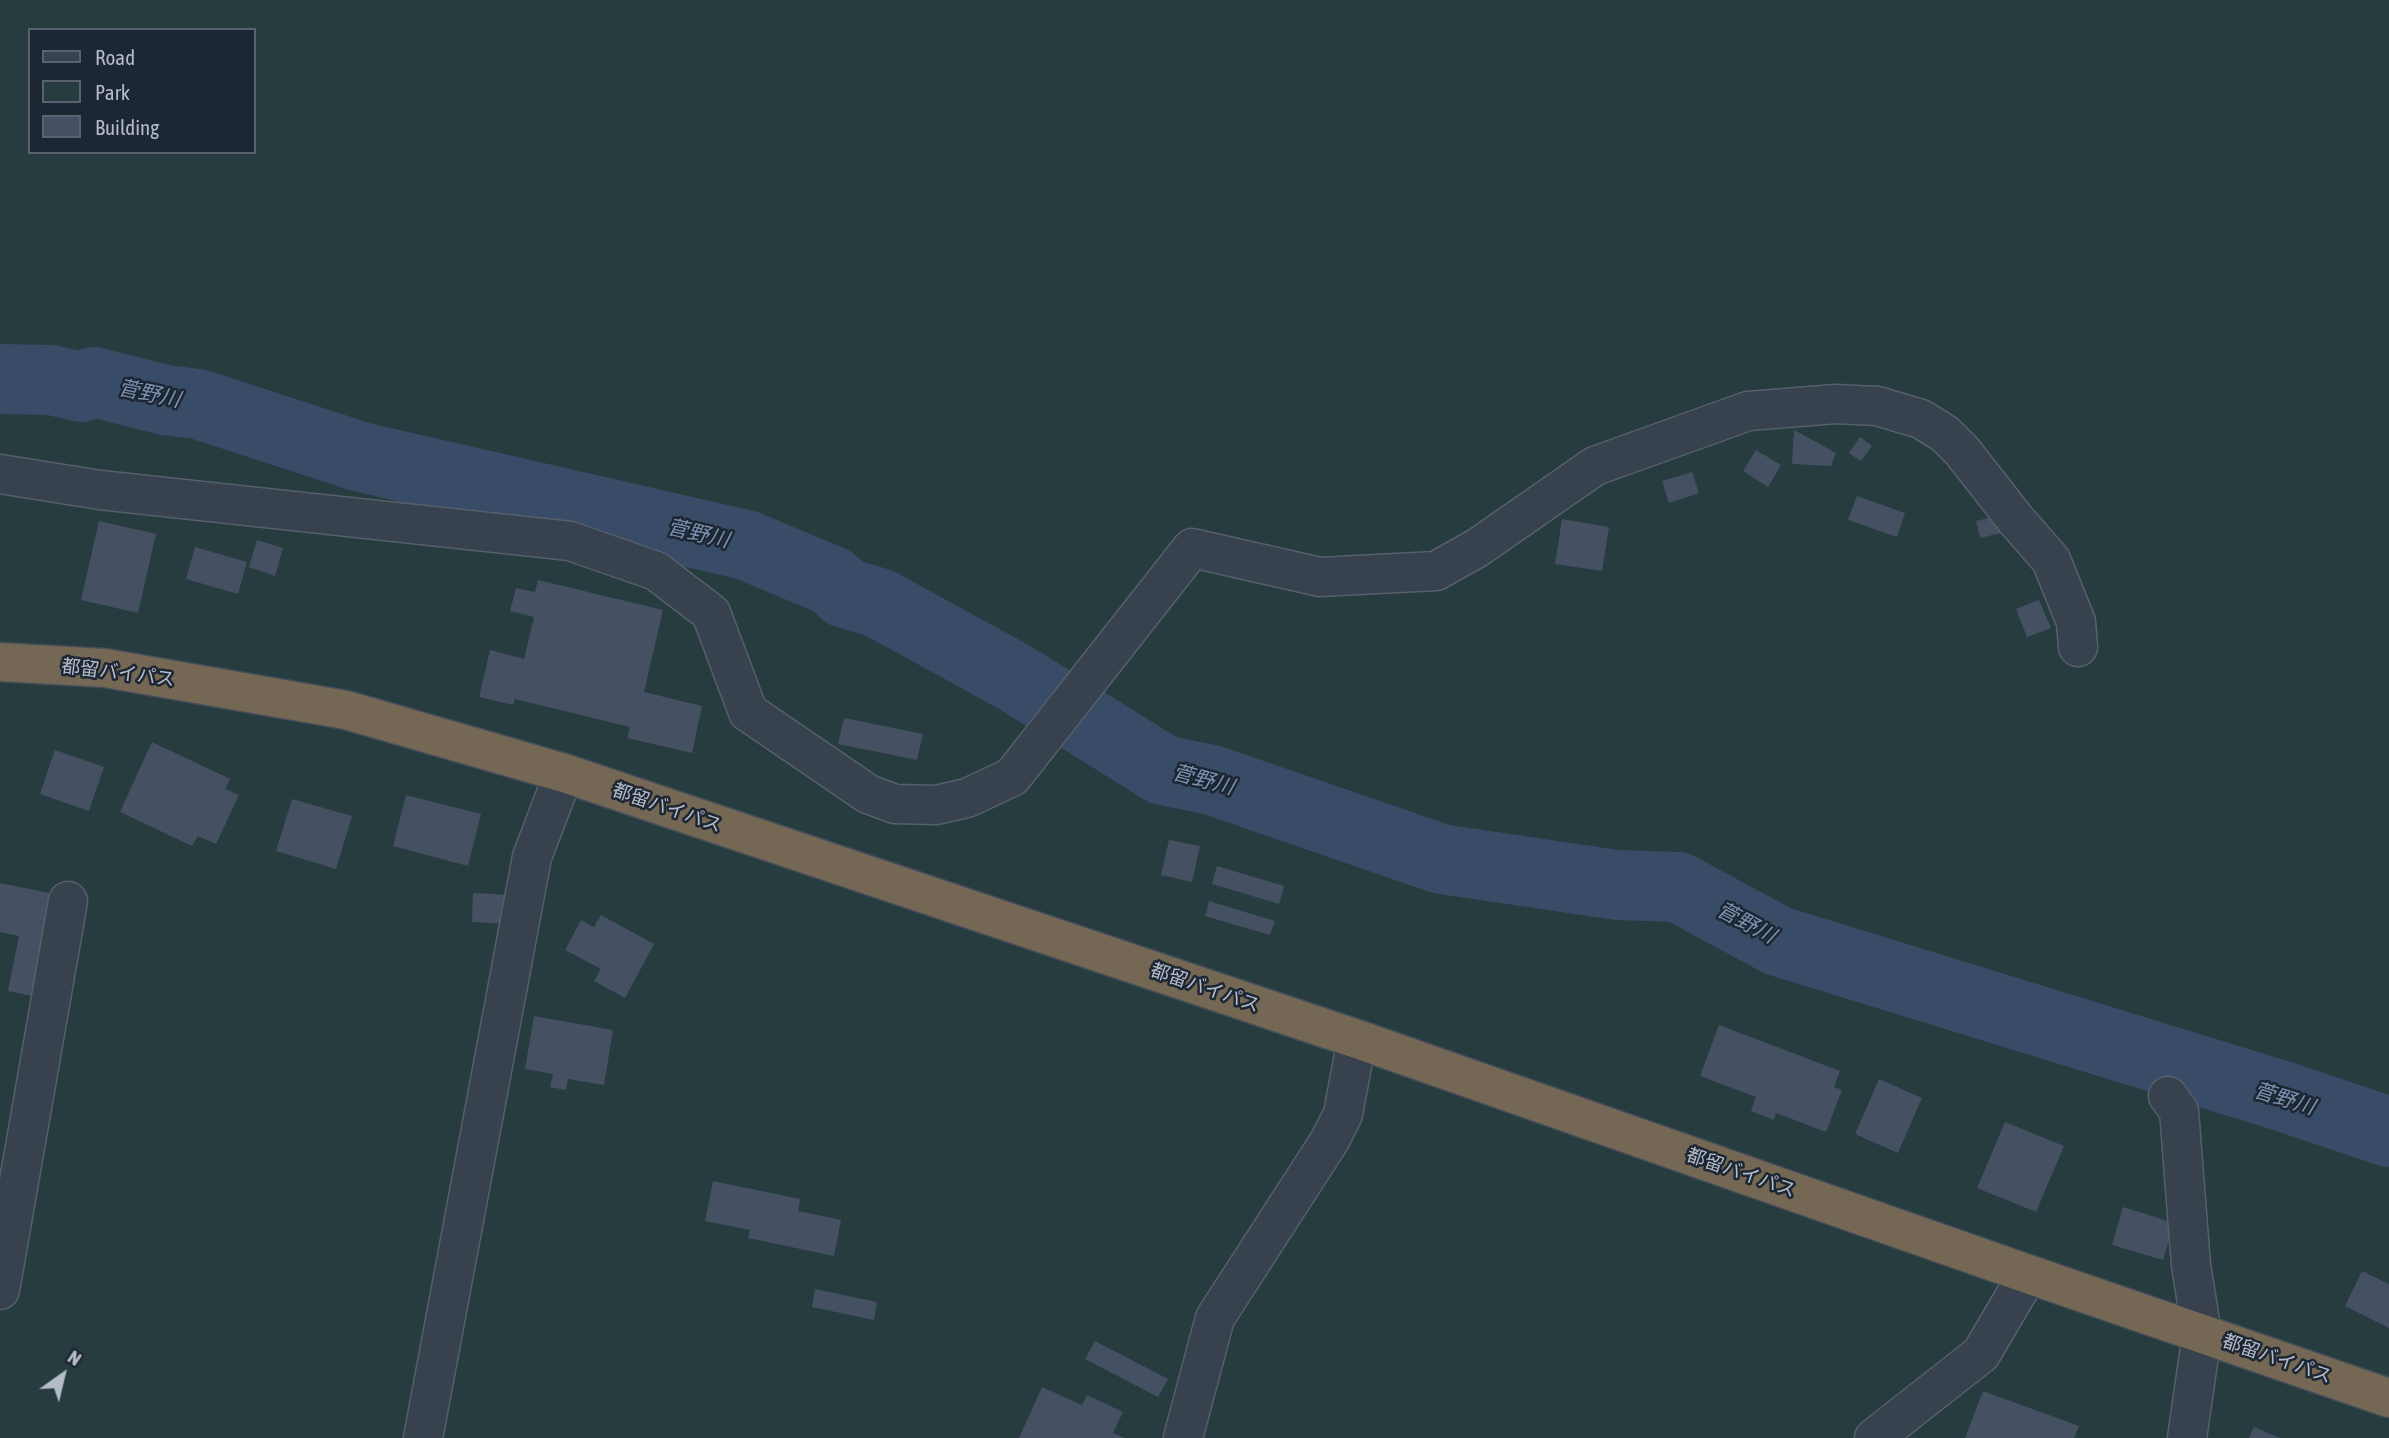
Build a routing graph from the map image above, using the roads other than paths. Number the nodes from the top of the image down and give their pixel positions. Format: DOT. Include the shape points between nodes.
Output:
graph roads {
  1 [pos="0,474"];
  2 [pos="2078,647"];
  3 [pos="0,662"];
  4 [pos="564,773"];
  5 [pos="68,901"];
  6 [pos="1357,1039"];
  7 [pos="2168,1096"];
  8 [pos="2028,1274"];
  9 [pos="0,1290"];
  10 [pos="2202,1334"];
  11 [pos="2389,1398"];
  12 [pos="423,1438"];
  13 [pos="1183,1438"];
  14 [pos="1874,1438"];
  15 [pos="2187,1438"];
  1 -- 2 [label="street" via="100,490 570,541 656,571 711,614 748,712 868,794 895,804 936,805 967,798 1012,777 1192,548 1320,577 1436,571 1595,466 1748,411 1877,405 1921,419 1945,434 2051,560 2076,622"];
  3 -- 4 [label="highway, 都留バイパス" via="105,668 346,710"];
  4 -- 6 [label="highway, 都留バイパス"];
  4 -- 12 [label="street" via="532,857"];
  5 -- 9 [label="street"];
  6 -- 8 [label="highway, 都留バイパス"];
  6 -- 13 [label="street" via="1343,1114 1330,1140 1215,1318"];
  7 -- 10 [label="street" via="2179,1111 2191,1265"];
  8 -- 10 [label="highway, 都留バイパス"];
  8 -- 14 [label="street" via="1981,1354"];
  10 -- 11 [label="highway, 都留バイパス"];
  10 -- 15 [label="street"];
}
